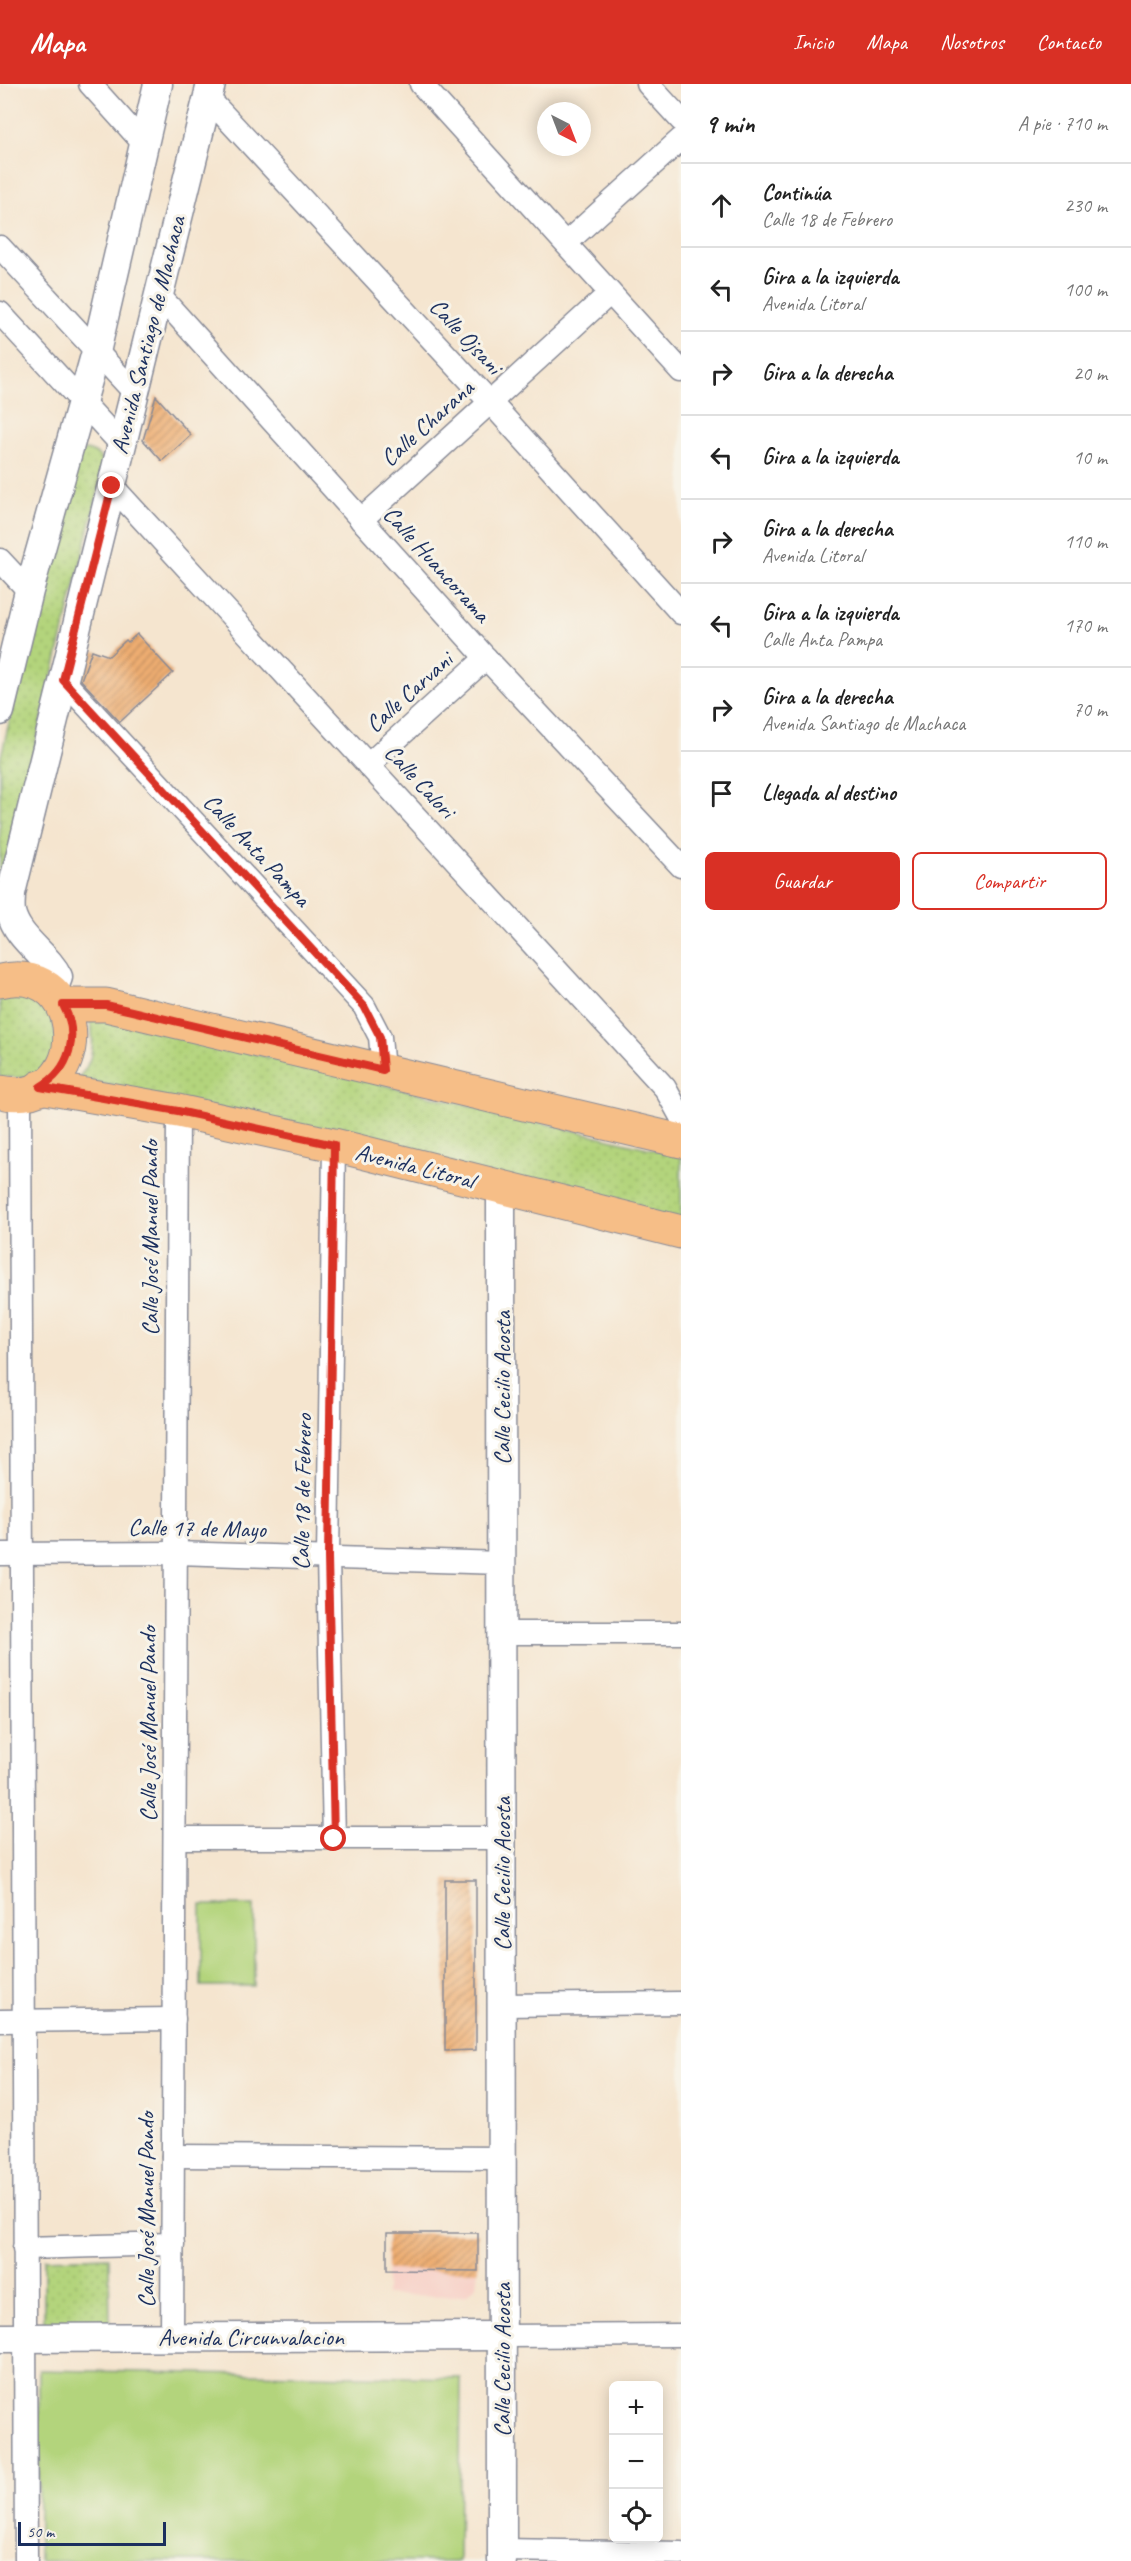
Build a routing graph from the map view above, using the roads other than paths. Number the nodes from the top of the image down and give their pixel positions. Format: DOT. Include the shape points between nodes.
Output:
graph roads {
  1 [pos="90,84"];
  2 [pos="158,84"];
  3 [pos="421,84"];
  4 [pos="648,84"];
  5 [pos="209,91"];
  6 [pos="681,120"];
  7 [pos="681,139"];
  8 [pos="144,144"];
  9 [pos="566,243"];
  10 [pos="0,247"];
  11 [pos="610,293"];
  12 [pos="158,294"];
  13 [pos="0,313"];
  14 [pos="96,352"];
  15 [pos="681,371"];
  16 [pos="134,392"];
  17 [pos="81,400"];
  18 [pos="490,402"];
  19 [pos="121,444"];
  20 [pos="112,486"];
  21 [pos="361,520"];
  22 [pos="0,560"];
  23 [pos="28,591"];
  24 [pos="681,613"];
  25 [pos="486,658"];
  26 [pos="63,680"];
  27 [pos="0,711"];
  28 [pos="368,765"];
  29 [pos="680,862"];
  30 [pos="6,912"];
  31 [pos="0,981"];
  32 [pos="57,999"];
  33 [pos="383,1070"];
  34 [pos="20,1091"];
  35 [pos="178,1111"];
  36 [pos="681,1117"];
  37 [pos="681,1141"];
  38 [pos="334,1145"];
  39 [pos="501,1188"];
  40 [pos="681,1232"];
  41 [pos="176,1553"];
  42 [pos="11,1554"];
  43 [pos="328,1557"];
  44 [pos="502,1563"];
  45 [pos="502,1633"];
  46 [pos="681,1633"];
  47 [pos="175,1838"];
  48 [pos="502,1838"];
  49 [pos="334,1839"];
  50 [pos="681,2004"];
  51 [pos="502,2005"];
  52 [pos="174,2019"];
  53 [pos="0,2021"];
  54 [pos="24,2021"];
  55 [pos="173,2156"];
  56 [pos="502,2158"];
  57 [pos="173,2244"];
  58 [pos="24,2248"];
  59 [pos="681,2335"];
  60 [pos="502,2336"];
  61 [pos="172,2337"];
  62 [pos="12,2338"];
  63 [pos="681,2553"];
  64 [pos="502,2555"];
  65 [pos="26,2561"];
  1 -- 8 [label="street"];
  2 -- 8 [label="street, Avenida Santiago de Machaca"];
  3 -- 9 [label="street"];
  4 -- 6 [label="street"];
  5 -- 12 [label="street, Avenida Santiago de Machaca"];
  5 -- 18 [label="street, Calle Ojsani"];
  7 -- 9 [label="street"];
  8 -- 14 [label="street, Avenida Santiago de Machaca"];
  9 -- 11 [label="street"];
  10 -- 14 [label="street"];
  11 -- 15 [label="street"];
  11 -- 18 [label="street, Calle Charana"];
  12 -- 16 [label="street, Avenida Santiago de Machaca"];
  12 -- 21 [label="street, Calle Huancorama"];
  13 -- 17 [label="street"];
  14 -- 16 [label="street"];
  14 -- 17 [label="street, Avenida Santiago de Machaca"];
  16 -- 19 [label="street, Avenida Santiago de Machaca"];
  17 -- 19 [label="street"];
  17 -- 23 [label="street, Avenida Santiago de Machaca"];
  18 -- 21 [label="street, Calle Charana"];
  18 -- 24 [label="street, Calle Ojsani"];
  19 -- 20 [label="street, Avenida Santiago de Machaca"];
  20 -- 26 [label="street, Avenida Santiago de Machaca"];
  20 -- 28 [label="street, Calle Calori"];
  21 -- 25 [label="street, Calle Huancorama"];
  22 -- 23 [label="street"];
  23 -- 27 [label="street, Avenida Santiago de Machaca"];
  25 -- 28 [label="street, Calle Carvani"];
  25 -- 29 [label="street, Calle Huancorama"];
  26 -- 30 [label="street, Avenida Santiago de Machaca"];
  26 -- 33 [label="street, Calle Anta Pampa" via="364,1006 380,1037"];
  28 -- 36 [label="street, Calle Calori" via="665,1088"];
  30 -- 32 [label="street, Avenida Santiago de Machaca" via="53,967 58,977"];
  31 -- 32 [label="main road" via="30,981"];
  32 -- 33 [label="main road" via="106,1005"];
  32 -- 34 [label="main road" via="70,1021 70,1048 61,1069"];
  33 -- 37 [label="main road"];
  34 -- 35 [label="main road, Avenida Litoral"];
  34 -- 42 [label="street"];
  35 -- 38 [label="main road, Avenida Litoral"];
  35 -- 41 [label="street, Calle José Manuel Pando"];
  38 -- 39 [label="main road, Avenida Litoral"];
  38 -- 43 [label="street, Calle 18 de Febrero"];
  39 -- 40 [label="main road, Avenida Litoral"];
  39 -- 44 [label="street, Calle Cecilio Acosta"];
  41 -- 42 [label="street, Calle 17 de Mayo"];
  41 -- 43 [label="street, Calle 17 de Mayo"];
  41 -- 47 [label="street, Calle José Manuel Pando"];
  42 -- 54 [label="street"];
  43 -- 44 [label="street, Calle 17 de Mayo"];
  43 -- 49 [label="street, Calle 18 de Febrero"];
  44 -- 45 [label="street, Calle Cecilio Acosta"];
  45 -- 46 [label="street"];
  45 -- 48 [label="street, Calle Cecilio Acosta"];
  47 -- 49 [label="street"];
  47 -- 52 [label="street, Calle José Manuel Pando"];
  48 -- 49 [label="street"];
  48 -- 51 [label="street, Calle Cecilio Acosta"];
  50 -- 51 [label="street"];
  51 -- 56 [label="street, Calle Cecilio Acosta"];
  52 -- 54 [label="street"];
  52 -- 55 [label="street, Calle José Manuel Pando"];
  53 -- 54 [label="street"];
  54 -- 58 [label="street"];
  55 -- 56 [label="street"];
  55 -- 57 [label="street, Calle José Manuel Pando"];
  56 -- 60 [label="street, Calle Cecilio Acosta"];
  57 -- 58 [label="street"];
  57 -- 61 [label="street, Calle José Manuel Pando"];
  58 -- 62 [label="street"];
  59 -- 60 [label="street"];
  60 -- 61 [label="street, Avenida Circunvalacion"];
  60 -- 64 [label="street, Calle Cecilio Acosta"];
  61 -- 62 [label="street, Avenida Circunvalacion"];
  62 -- 65 [label="street"];
  63 -- 64 [label="street"];
}
